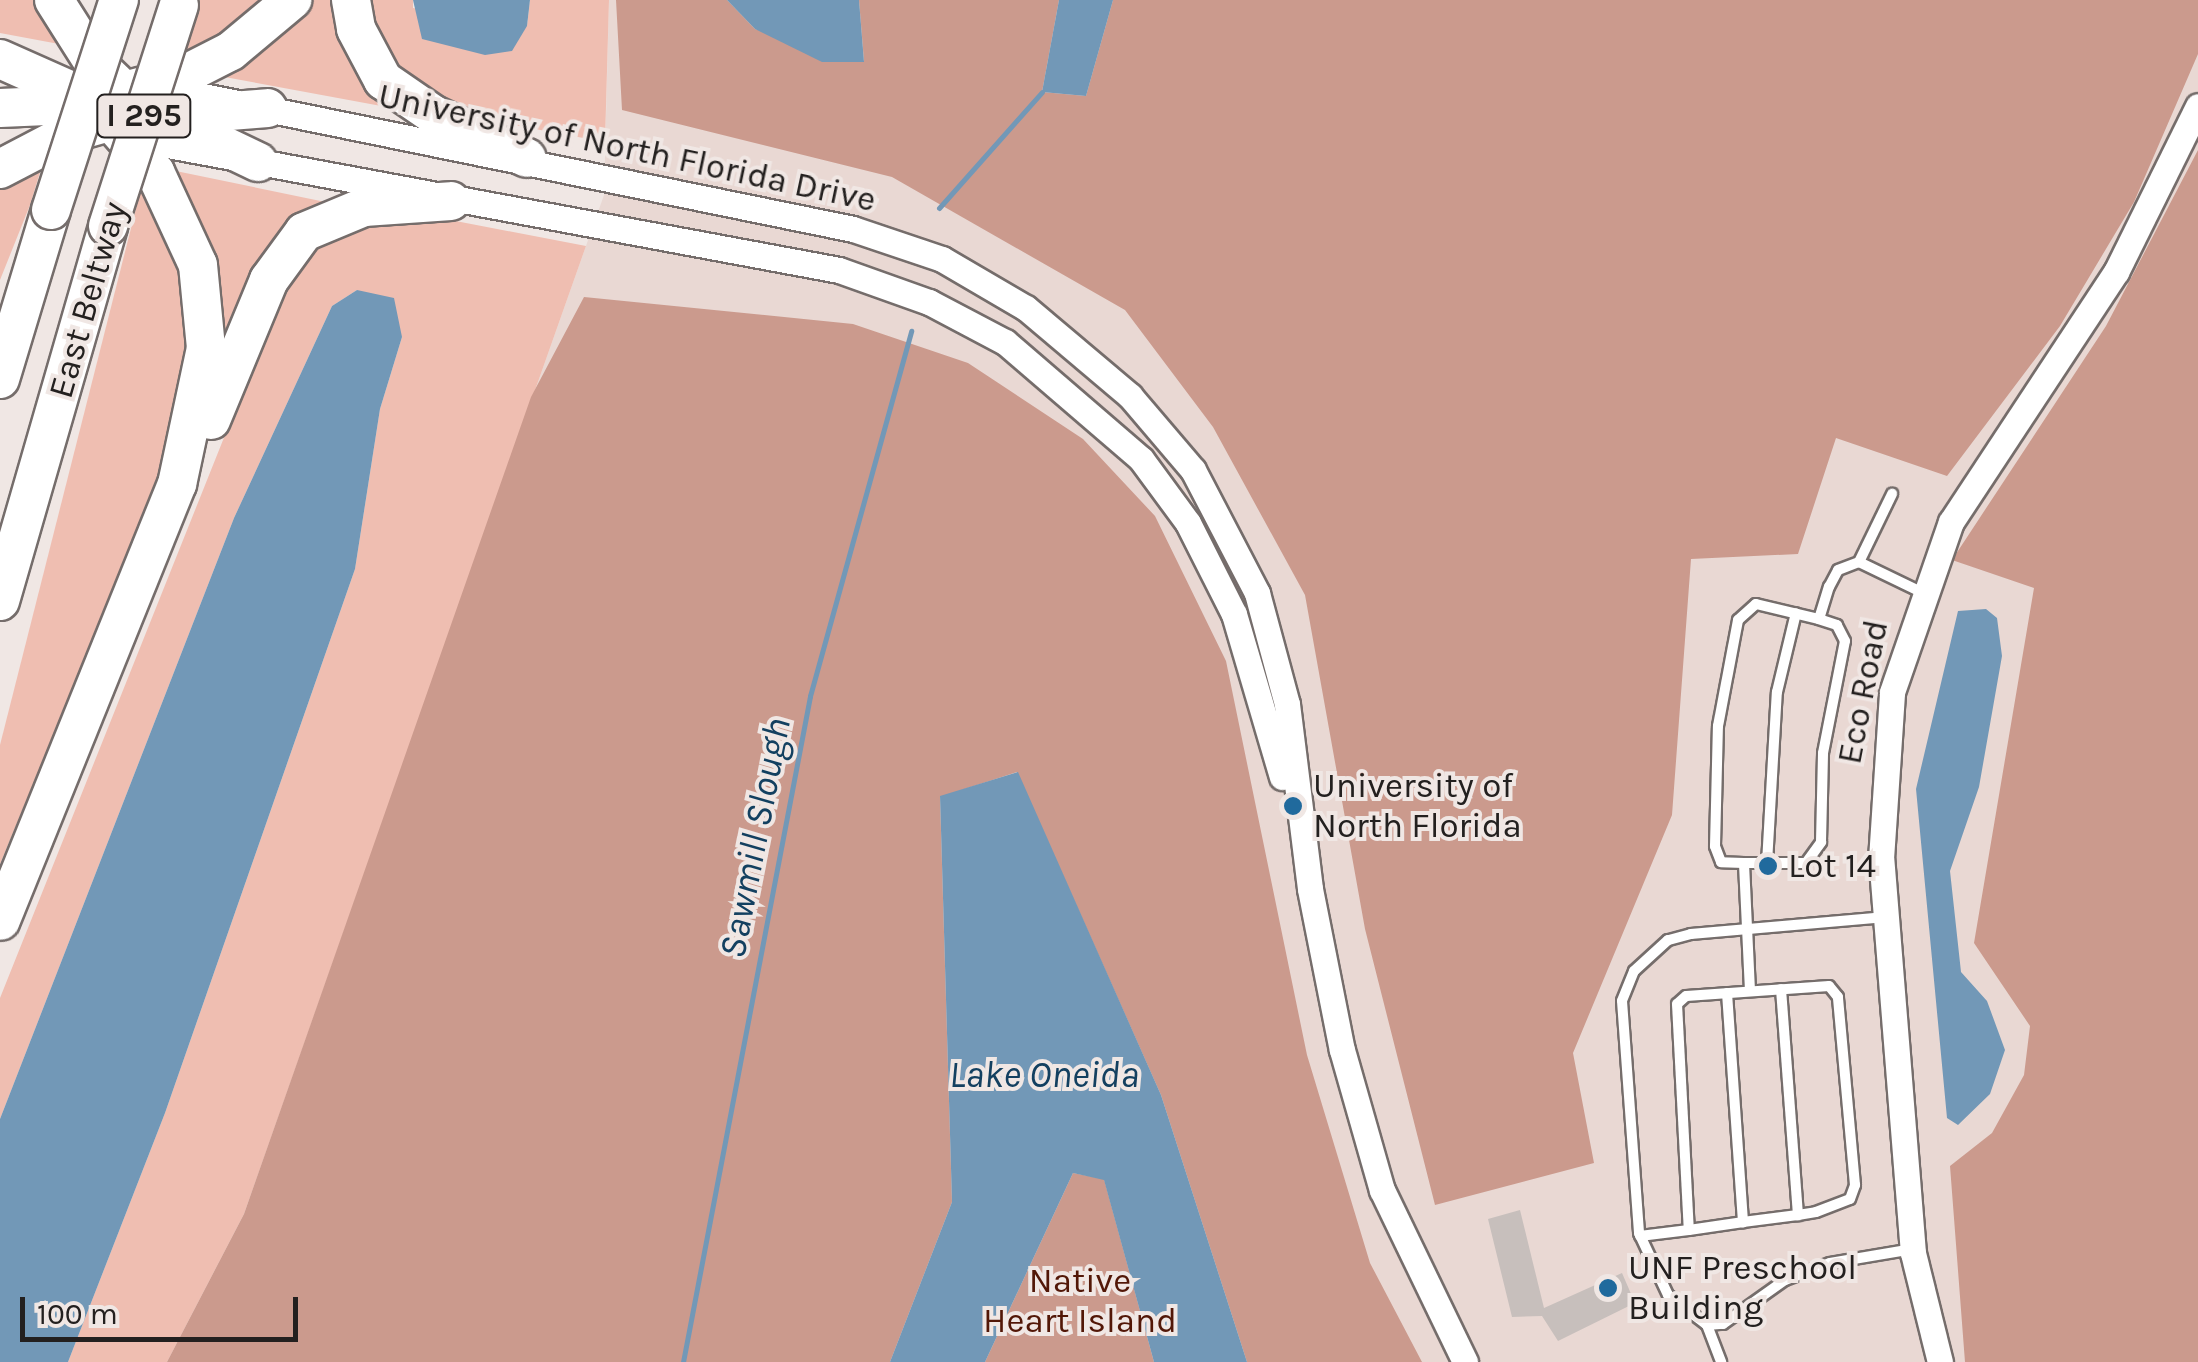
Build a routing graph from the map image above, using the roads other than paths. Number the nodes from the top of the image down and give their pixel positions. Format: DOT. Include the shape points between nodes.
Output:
graph roads {
  1 [pos="54,0"];
  2 [pos="120,0"];
  3 [pos="292,0"];
  4 [pos="351,0"];
  5 [pos="180,2"];
  6 [pos="0,59"];
  7 [pos="2198,106"];
  8 [pos="0,108"];
  9 [pos="125,108"];
  10 [pos="268,108"];
  11 [pos="527,158"];
  12 [pos="258,162"];
  13 [pos="0,170"];
  14 [pos="451,200"];
  15 [pos="0,379"];
  16 [pos="177,484"];
  17 [pos="1892,494"];
  18 [pos="1859,562"];
  19 [pos="1921,592"];
  20 [pos="0,601"];
  21 [pos="1796,614"];
  22 [pos="1820,619"];
  23 [pos="1767,863"];
  24 [pos="1744,864"];
  25 [pos="1310,889"];
  26 [pos="1886,917"];
  27 [pos="0,921"];
  28 [pos="1748,930"];
  29 [pos="1780,988"];
  30 [pos="1750,991"];
  31 [pos="1727,993"];
  32 [pos="1798,1215"];
  33 [pos="1743,1222"];
  34 [pos="1690,1230"];
  35 [pos="1640,1236"];
  36 [pos="1913,1249"];
  37 [pos="1707,1325"];
  38 [pos="1465,1362"];
  39 [pos="1721,1362"];
  40 [pos="1940,1362"];
  1 -- 9 [label="highway"];
  2 -- 15 [label="highway, East Beltway / I 295, bridge"];
  3 -- 9 [label="highway" via="231,51"];
  4 -- 11 [label="highway" via="356,29 384,80 434,115"];
  5 -- 20 [label="highway, East Beltway / I 295, bridge"];
  6 -- 9 [label="highway"];
  7 -- 19 [label="street, Eco Road" via="2124,258 1979,471"];
  8 -- 9 [label="highway"];
  9 -- 10 [label="highway"];
  9 -- 12 [label="highway"];
  9 -- 13 [label="highway"];
  9 -- 16 [label="highway" via="180,218 205,306 202,385"];
  10 -- 11 [label="street, University of North Florida Drive"];
  11 -- 25 [label="street, University of North Florida Drive" via="807,216 942,258 1084,351 1194,470 1257,592 1287,704"];
  12 -- 14 [label="street, University of North Florida Drive"];
  14 -- 16 [label="highway" via="364,206 304,232 283,252 202,444"];
  14 -- 25 [label="street, University of North Florida Drive" via="870,278 1005,342 1066,386 1141,459 1204,550 1260,684"];
  16 -- 27 [label="highway"];
  17 -- 18 [label="lane"];
  18 -- 19 [label="lane"];
  18 -- 22 [label="lane" via="1838,570"];
  19 -- 26 [label="street, Eco Road" via="1885,740"];
  21 -- 22 [label="lane"];
  21 -- 23 [label="lane" via="1777,692"];
  21 -- 24 [label="lane" via="1746,606 1728,656 1715,846 1722,862"];
  22 -- 23 [label="lane" via="1837,625 1845,641 1823,753 1821,842 1806,863"];
  23 -- 24 [label="lane"];
  24 -- 28 [label="lane"];
  25 -- 38 [label="street, University of North Florida Drive" via="1342,1050 1382,1190"];
  26 -- 28 [label="lane"];
  26 -- 36 [label="street, Eco Road"];
  28 -- 30 [label="lane"];
  28 -- 35 [label="lane" via="1668,940 1634,972 1622,1000"];
  29 -- 30 [label="lane"];
  29 -- 32 [label="lane"];
  29 -- 32 [label="lane" via="1824,985 1838,996 1855,1185 1844,1205"];
  30 -- 31 [label="lane"];
  31 -- 33 [label="lane"];
  31 -- 34 [label="lane" via="1686,996 1675,1007"];
  32 -- 33 [label="lane"];
  33 -- 34 [label="lane"];
  34 -- 35 [label="lane"];
  35 -- 37 [label="lane" via="1668,1295"];
  36 -- 37 [label="lane" via="1830,1262 1784,1280 1722,1324"];
  36 -- 40 [label="street, Eco Road"];
  37 -- 39 [label="lane"];
}
